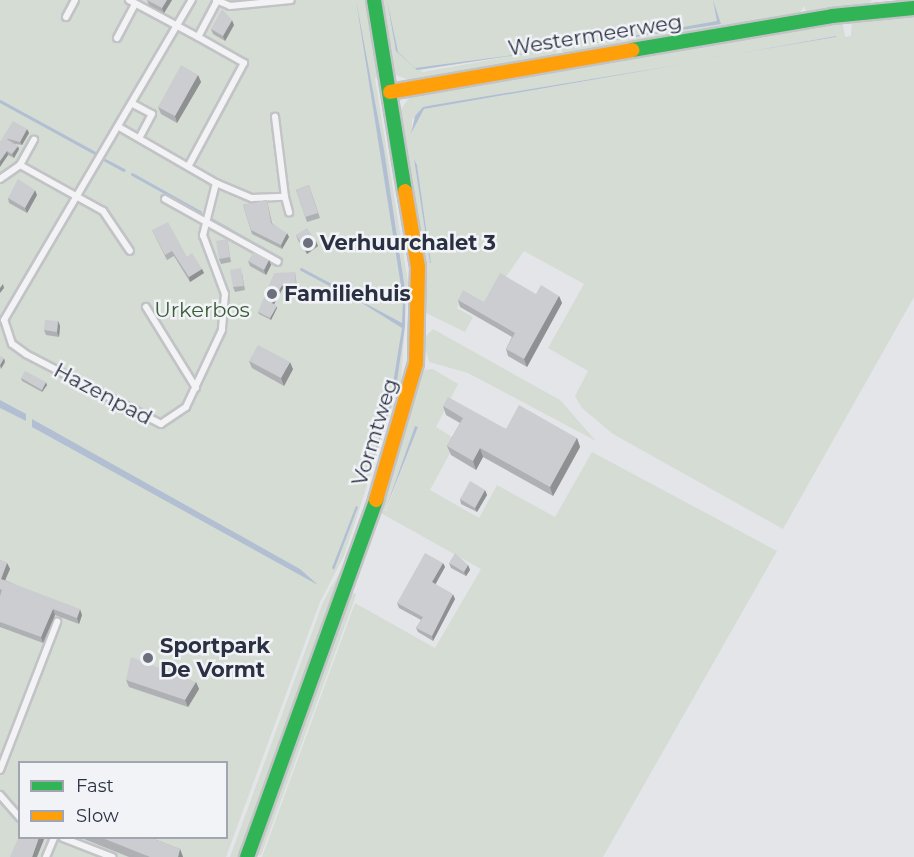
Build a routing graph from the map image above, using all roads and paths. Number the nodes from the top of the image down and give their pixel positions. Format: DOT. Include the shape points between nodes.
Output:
graph roads {
  1 [pos="75,0"];
  2 [pos="192,0"];
  3 [pos="291,0"];
  4 [pos="374,0"];
  5 [pos="216,1"];
  6 [pos="132,2"];
  7 [pos="914,8"];
  8 [pos="66,17"];
  9 [pos="177,27"];
  10 [pos="198,37"];
  11 [pos="117,38"];
  12 [pos="390,92"];
  13 [pos="133,104"];
  14 [pos="275,117"];
  15 [pos="119,127"];
  16 [pos="139,138"];
  17 [pos="34,140"];
  18 [pos="20,165"];
  19 [pos="189,165"];
  20 [pos="0,179"];
  21 [pos="216,183"];
  22 [pos="78,196"];
  23 [pos="285,197"];
  24 [pos="165,199"];
  25 [pos="289,212"];
  26 [pos="205,222"];
  27 [pos="130,251"];
  28 [pos="278,262"];
  29 [pos="146,307"];
  30 [pos="2,322"];
  31 [pos="196,388"];
  32 [pos="57,622"];
  33 [pos="0,770"];
  34 [pos="0,795"];
  35 [pos="18,816"];
  36 [pos="53,839"];
  37 [pos="68,839"];
  38 [pos="46,857"];
  39 [pos="112,857"];
  40 [pos="247,857"];
  1 -- 8 [label="lane"];
  2 -- 9 [label="lane, Hazenpad"];
  3 -- 5 [label="lane" via="230,6"];
  4 -- 12 [label="street, Vormtweg"];
  5 -- 10 [label="lane"];
  6 -- 9 [label="lane"];
  6 -- 11 [label="lane"];
  7 -- 12 [label="street, Westermeerweg" via="832,16"];
  9 -- 10 [label="lane"];
  9 -- 13 [label="lane, Hazenpad"];
  10 -- 19 [label="lane" via="244,63"];
  12 -- 40 [label="street, Vormtweg" via="419,278 411,387"];
  13 -- 15 [label="lane, Hazenpad"];
  13 -- 16 [label="lane" via="152,114"];
  14 -- 23 [label="lane"];
  15 -- 16 [label="lane"];
  15 -- 22 [label="lane, Hazenpad"];
  16 -- 19 [label="lane"];
  17 -- 18 [label="lane"];
  18 -- 20 [label="lane"];
  18 -- 22 [label="lane"];
  19 -- 21 [label="lane"];
  21 -- 23 [label="lane" via="252,198"];
  21 -- 26 [label="lane, Hazenpad"];
  22 -- 27 [label="lane" via="103,211"];
  22 -- 30 [label="lane, Hazenpad"];
  23 -- 25 [label="lane"];
  24 -- 26 [label="lane"];
  26 -- 28 [label="lane"];
  26 -- 31 [label="lane, Hazenpad" via="204,247 222,281 226,303 218,346"];
  29 -- 31 [label="lane"];
  30 -- 31 [label="lane, Hazenpad" via="19,349 152,423 174,420"];
  32 -- 33 [label="lane"];
  34 -- 35 [label="lane"];
  36 -- 38 [label="lane"];
  37 -- 39 [label="lane"];
}
